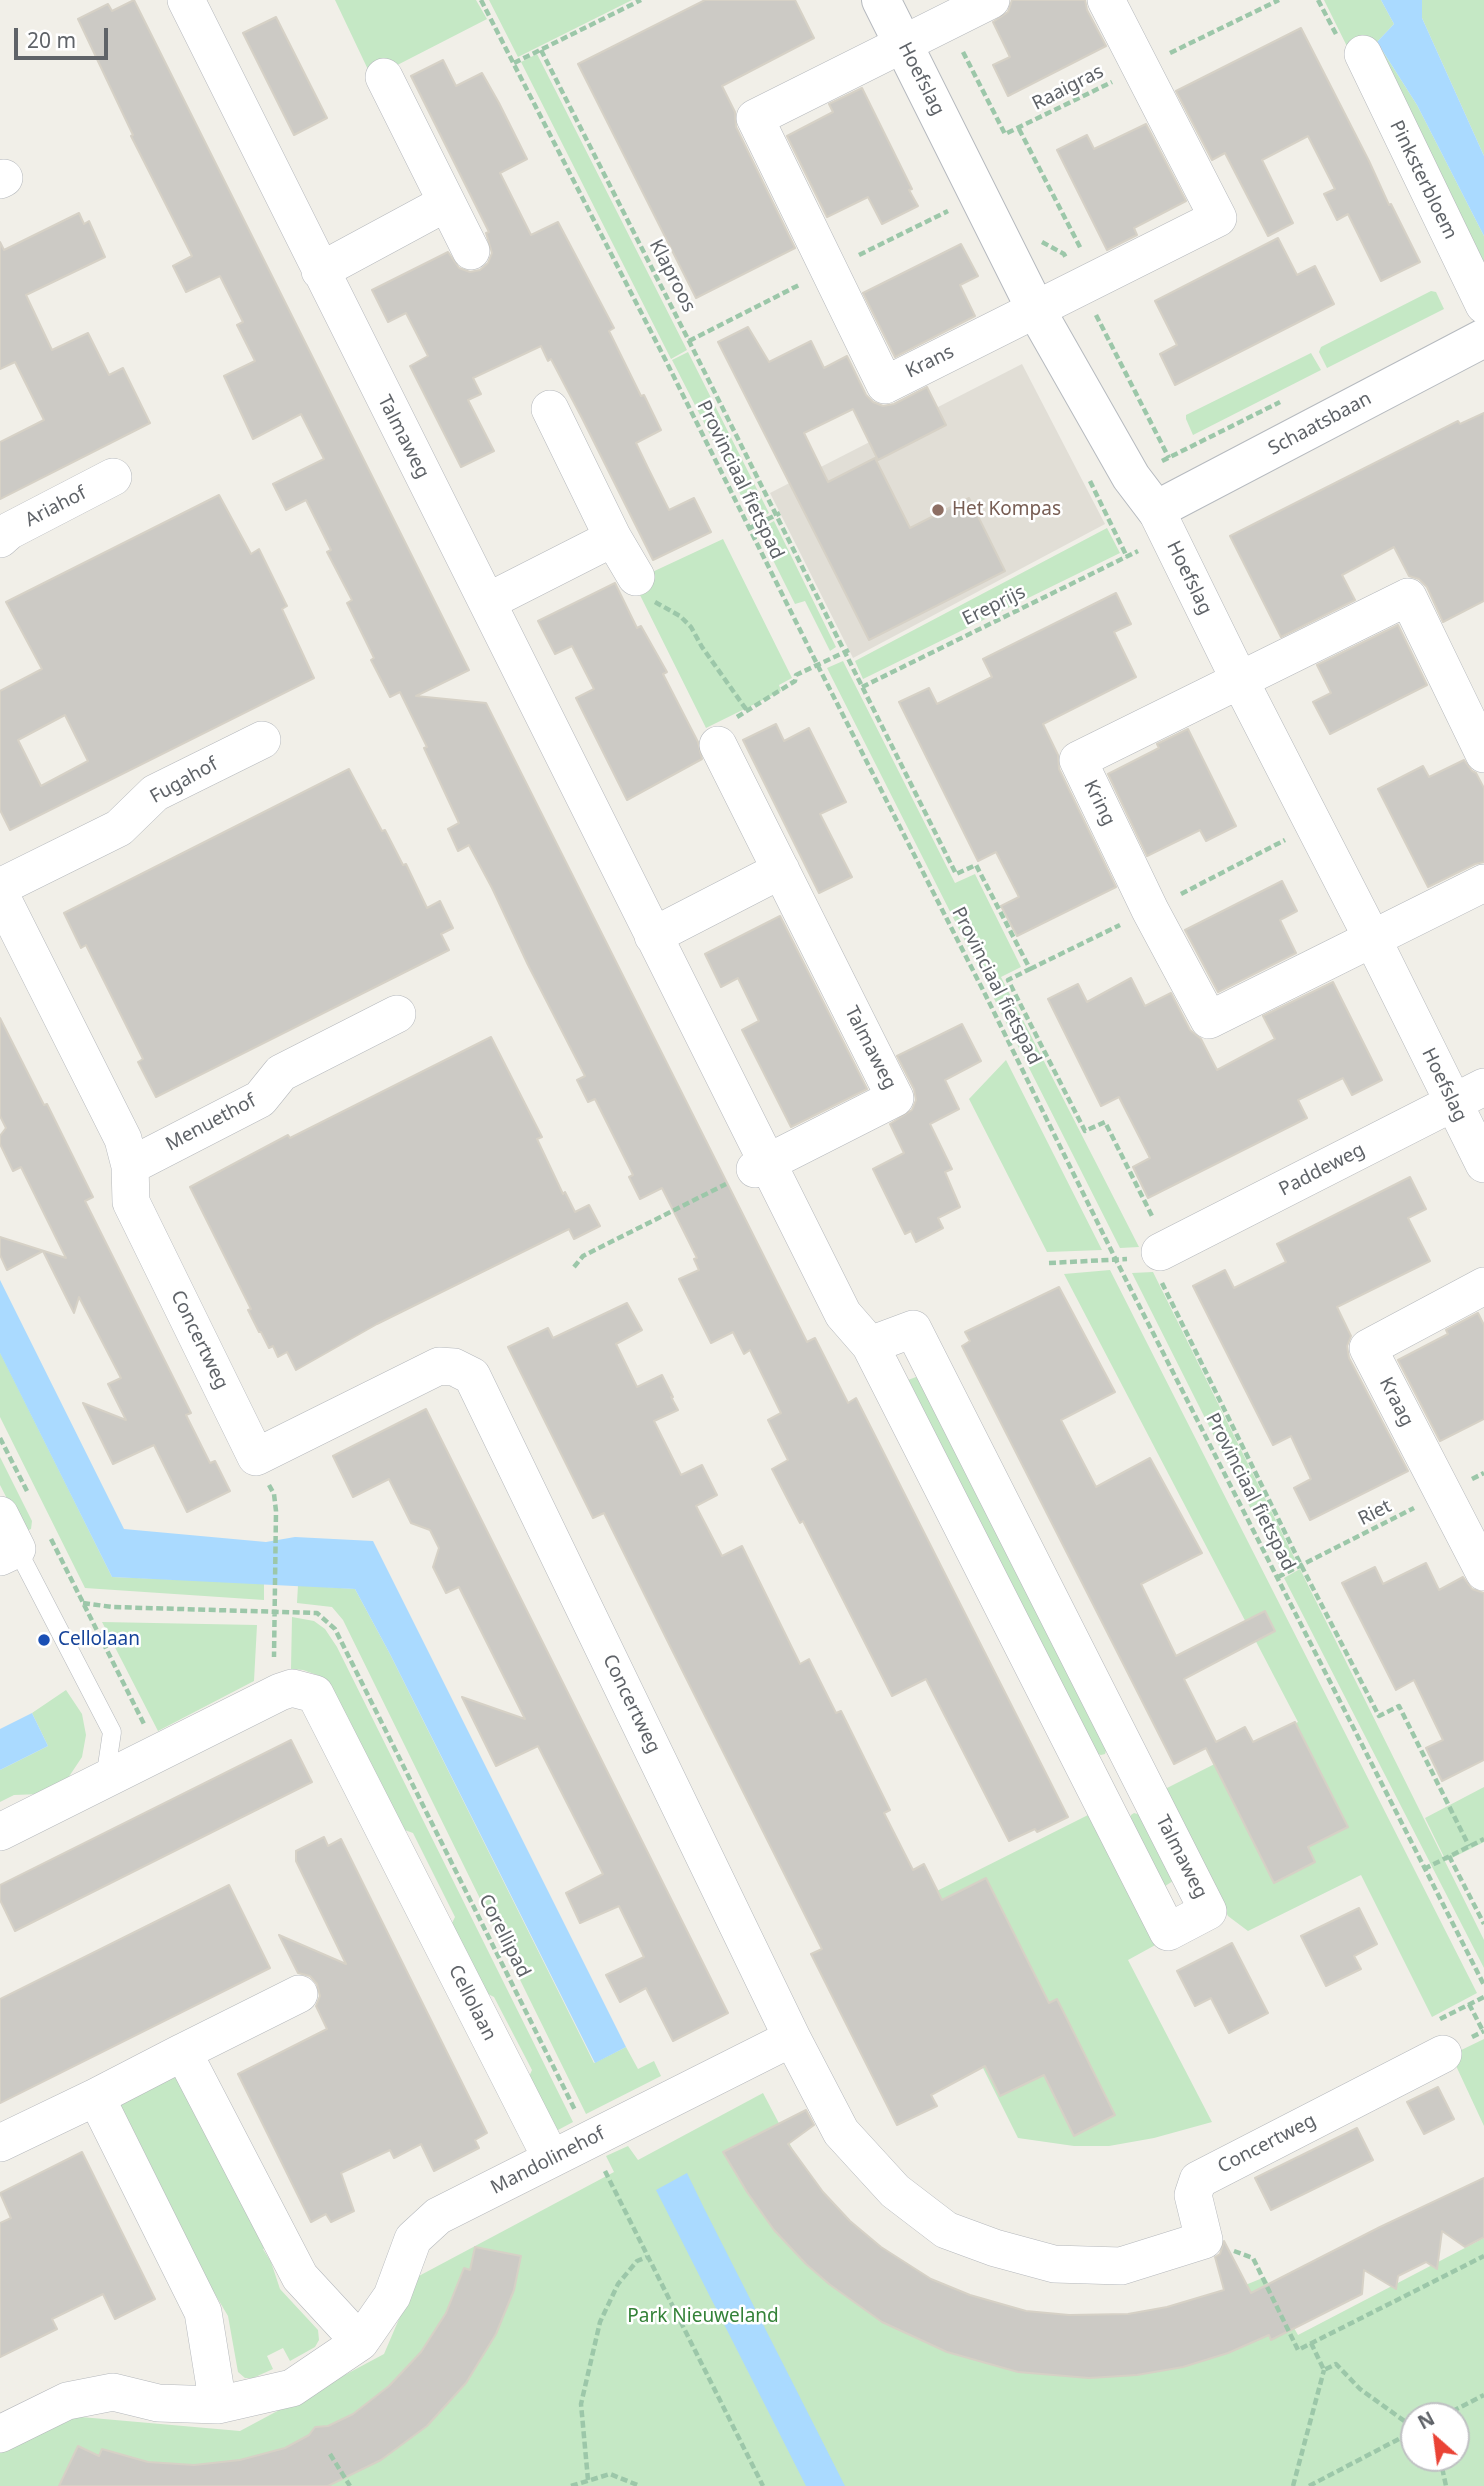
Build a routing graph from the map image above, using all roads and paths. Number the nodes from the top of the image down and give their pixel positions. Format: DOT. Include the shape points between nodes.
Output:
graph roads {
  1 [pos="186,0"];
  2 [pos="481,0"];
  3 [pos="641,0"];
  4 [pos="881,0"];
  5 [pos="991,0"];
  6 [pos="1106,0"];
  7 [pos="1279,0"];
  8 [pos="948,22"];
  9 [pos="904,45"];
  10 [pos="541,50"];
  11 [pos="1363,54"];
  12 [pos="514,63"];
  13 [pos="1141,68"];
  14 [pos="384,77"];
  15 [pos="1019,129"];
  16 [pos="446,203"];
  17 [pos="471,251"];
  18 [pos="320,271"];
  19 [pos="1097,280"];
  20 [pos="1484,305"];
  21 [pos="1036,310"];
  22 [pos="1484,338"];
  23 [pos="550,409"];
  24 [pos="113,477"];
  25 [pos="1156,510"];
  26 [pos="778,514"];
  27 [pos="748,529"];
  28 [pos="613,538"];
  29 [pos="0,539"];
  30 [pos="1139,551"];
  31 [pos="636,577"];
  32 [pos="487,602"];
  33 [pos="846,650"];
  34 [pos="817,664"];
  35 [pos="1238,679"];
  36 [pos="862,687"];
  37 [pos="748,712"];
  38 [pos="262,740"];
  39 [pos="718,745"];
  40 [pos="1484,754"];
  41 [pos="781,870"];
  42 [pos="1484,883"];
  43 [pos="0,887"];
  44 [pos="0,894"];
  45 [pos="653,936"];
  46 [pos="1373,940"];
  47 [pos="397,1014"];
  48 [pos="1469,1095"];
  49 [pos="1484,1164"];
  50 [pos="131,1166"];
  51 [pos="761,1166"];
  52 [pos="1159,1253"];
  53 [pos="1116,1260"];
  54 [pos="1049,1263"];
  55 [pos="574,1267"];
  56 [pos="1484,1286"];
  57 [pos="870,1345"];
  58 [pos="1484,1473"];
  59 [pos="1443,1494"];
  60 [pos="276,1511"];
  61 [pos="0,1515"];
  62 [pos="8,1553"];
  63 [pos="1301,1565"];
  64 [pos="1484,1572"];
  65 [pos="1278,1577"];
  66 [pos="277,1612"];
  67 [pos="280,1692"];
  68 [pos="158,1752"];
  69 [pos="105,1779"];
  70 [pos="0,1832"];
  71 [pos="1484,1839"];
  72 [pos="1469,1846"];
  73 [pos="1449,1856"];
  74 [pos="1424,1869"];
  75 [pos="1484,1924"];
  76 [pos="1484,1985"];
  77 [pos="299,1994"];
  78 [pos="1469,2004"];
  79 [pos="1484,2033"];
  80 [pos="792,2038"];
  81 [pos="183,2052"];
  82 [pos="1443,2054"];
  83 [pos="96,2097"];
  84 [pos="590,2140"];
  85 [pos="0,2143"];
  86 [pos="551,2158"];
  87 [pos="1204,2240"];
  88 [pos="1484,2256"];
  89 [pos="647,2257"];
  90 [pos="360,2342"];
  91 [pos="1311,2343"];
  92 [pos="1324,2370"];
  93 [pos="218,2405"];
  94 [pos="1400,2419"];
  95 [pos="0,2434"];
  96 [pos="1400,2437"];
  97 [pos="330,2454"];
  98 [pos="588,2480"];
  99 [pos="350,2486"];
  100 [pos="571,2486"];
  101 [pos="640,2486"];
  102 [pos="763,2486"];
  103 [pos="1293,2486"];
  104 [pos="1309,2486"];
  1 -- 18 [label="street, Talmaweg"];
  2 -- 12 [label="path, Provinciaal fietspad"];
  3 -- 10 [label="path"];
  4 -- 9 [label="street, Hoefslag"];
  5 -- 8 [label="street, Krans"];
  6 -- 13 [label="street, Krans"];
  7 -- 13 [label="path, Raaigras"];
  8 -- 9 [label="street, Krans"];
  8 -- 15 [label="path, Raaigras" via="1005,134"];
  9 -- 21 [label="street, Hoefslag"];
  9 -- 21 [label="street, Krans" via="755,118 833,282 885,384"];
  10 -- 12 [label="path"];
  10 -- 26 [label="path, Klaproos"];
  11 -- 20 [label="street, Pinksterbloem"];
  12 -- 27 [label="path, Provinciaal fietspad"];
  13 -- 15 [label="path, Raaigras"];
  13 -- 19 [label="street, Krans" via="1218,218"];
  14 -- 16 [label="street"];
  15 -- 19 [label="path"];
  16 -- 17 [label="street"];
  16 -- 18 [label="street"];
  18 -- 32 [label="street, Talmaweg"];
  19 -- 21 [label="street, Krans"];
  21 -- 25 [label="street, Hoefslag" via="1131,477"];
  22 -- 25 [label="street, Schaatsbaan"];
  23 -- 28 [label="street"];
  24 -- 29 [label="street, Ariahof"];
  25 -- 35 [label="street, Hoefslag"];
  26 -- 27 [label="path"];
  26 -- 33 [label="path, Klaproos"];
  27 -- 34 [label="path, Provinciaal fietspad"];
  28 -- 31 [label="street"];
  28 -- 32 [label="street"];
  30 -- 36 [label="path, Ereprijs"];
  31 -- 37 [label="path" via="656,604 691,627"];
  32 -- 45 [label="street, Talmaweg"];
  33 -- 34 [label="path"];
  33 -- 36 [label="path, Klaproos"];
  34 -- 37 [label="path"];
  34 -- 53 [label="path, Provinciaal fietspad"];
  35 -- 40 [label="street, Kring" via="1408,597"];
  35 -- 46 [label="street, Hoefslag"];
  35 -- 46 [label="street, Kring" via="1077,760 1150,910 1209,1020"];
  36 -- 52 [label="path, Klaproos" via="956,874 976,865 1030,970 1008,980 1085,1131 1105,1122"];
  37 -- 39 [label="path" via="726,723"];
  38 -- 43 [label="street, Fugahof" via="155,793 119,828"];
  39 -- 41 [label="street, Talmaweg"];
  41 -- 45 [label="street"];
  41 -- 51 [label="street, Talmaweg" via="895,1098"];
  42 -- 46 [label="street, Kring"];
  44 -- 50 [label="street, Concertweg" via="123,1139"];
  45 -- 51 [label="street, Talmaweg"];
  46 -- 48 [label="street, Hoefslag"];
  47 -- 50 [label="street, Menuethof" via="281,1073 260,1098"];
  48 -- 49 [label="street, Hoefslag"];
  48 -- 52 [label="street, Paddeweg"];
  50 -- 80 [label="street, Concertweg" via="131,1202 256,1457 439,1366 472,1376"];
  51 -- 55 [label="path" via="583,1256"];
  51 -- 57 [label="street, Talmaweg" via="842,1314"];
  52 -- 63 [label="path"];
  53 -- 54 [label="path"];
  53 -- 65 [label="path, Provinciaal fietspad"];
  56 -- 59 [label="street, Kraag" via="1368,1348"];
  57 -- 57 [label="street, Talmaweg" via="913,1328 1208,1911 1168,1932"];
  58 -- 59 [label="path, Riet"];
  59 -- 63 [label="path, Riet"];
  59 -- 64 [label="street, Kraag"];
  60 -- 66 [label="path"];
  61 -- 62 [label="street"];
  62 -- 69 [label="lane" via="112,1732"];
  63 -- 65 [label="path, Riet"];
  63 -- 72 [label="path" via="1379,1716 1399,1706"];
  65 -- 74 [label="path, Provinciaal fietspad"];
  66 -- 67 [label="path" via="274,1673"];
  66 -- 68 [label="path, Corellipad" via="83,1603"];
  66 -- 84 [label="path, Corellipad" via="317,1613 335,1629"];
  67 -- 68 [label="street, Cellolaan"];
  67 -- 86 [label="street, Cellolaan" via="292,1688 315,1693"];
  68 -- 69 [label="street, Cellolaan"];
  69 -- 70 [label="street, Cellolaan"];
  71 -- 72 [label="path"];
  72 -- 73 [label="path"];
  73 -- 74 [label="path"];
  73 -- 75 [label="path"];
  74 -- 76 [label="path, Provinciaal fietspad"];
  77 -- 81 [label="street"];
  78 -- 79 [label="path"];
  80 -- 84 [label="street, Mandolinehof"];
  80 -- 87 [label="street, Concertweg" via="842,2132 895,2191 946,2230 1054,2264 1121,2266"];
  81 -- 83 [label="street"];
  81 -- 90 [label="street" via="300,2277"];
  82 -- 87 [label="street, Concertweg" via="1198,2180 1193,2196"];
  83 -- 85 [label="street"];
  83 -- 93 [label="street" via="203,2312"];
  84 -- 86 [label="street, Mandolinehof"];
  84 -- 89 [label="path, Corellipad"];
  86 -- 90 [label="street, Mandolinehof" via="438,2216 413,2239 392,2296"];
  87 -- 91 [label="path" via="1253,2258 1298,2350"];
  88 -- 91 [label="path"];
  89 -- 98 [label="path" via="637,2261 618,2284 600,2322 580,2404"];
  89 -- 102 [label="path, Corellipad"];
  90 -- 93 [label="street, Mandolinehof" via="292,2388"];
  91 -- 92 [label="path"];
  92 -- 94 [label="path" via="1336,2364"];
  92 -- 103 [label="path"];
  93 -- 95 [label="street, Mandolinehof" via="158,2403 113,2392 67,2401"];
  96 -- 104 [label="path"];
  97 -- 99 [label="path"];
  98 -- 100 [label="path"];
  98 -- 101 [label="path" via="610,2474"];
}
